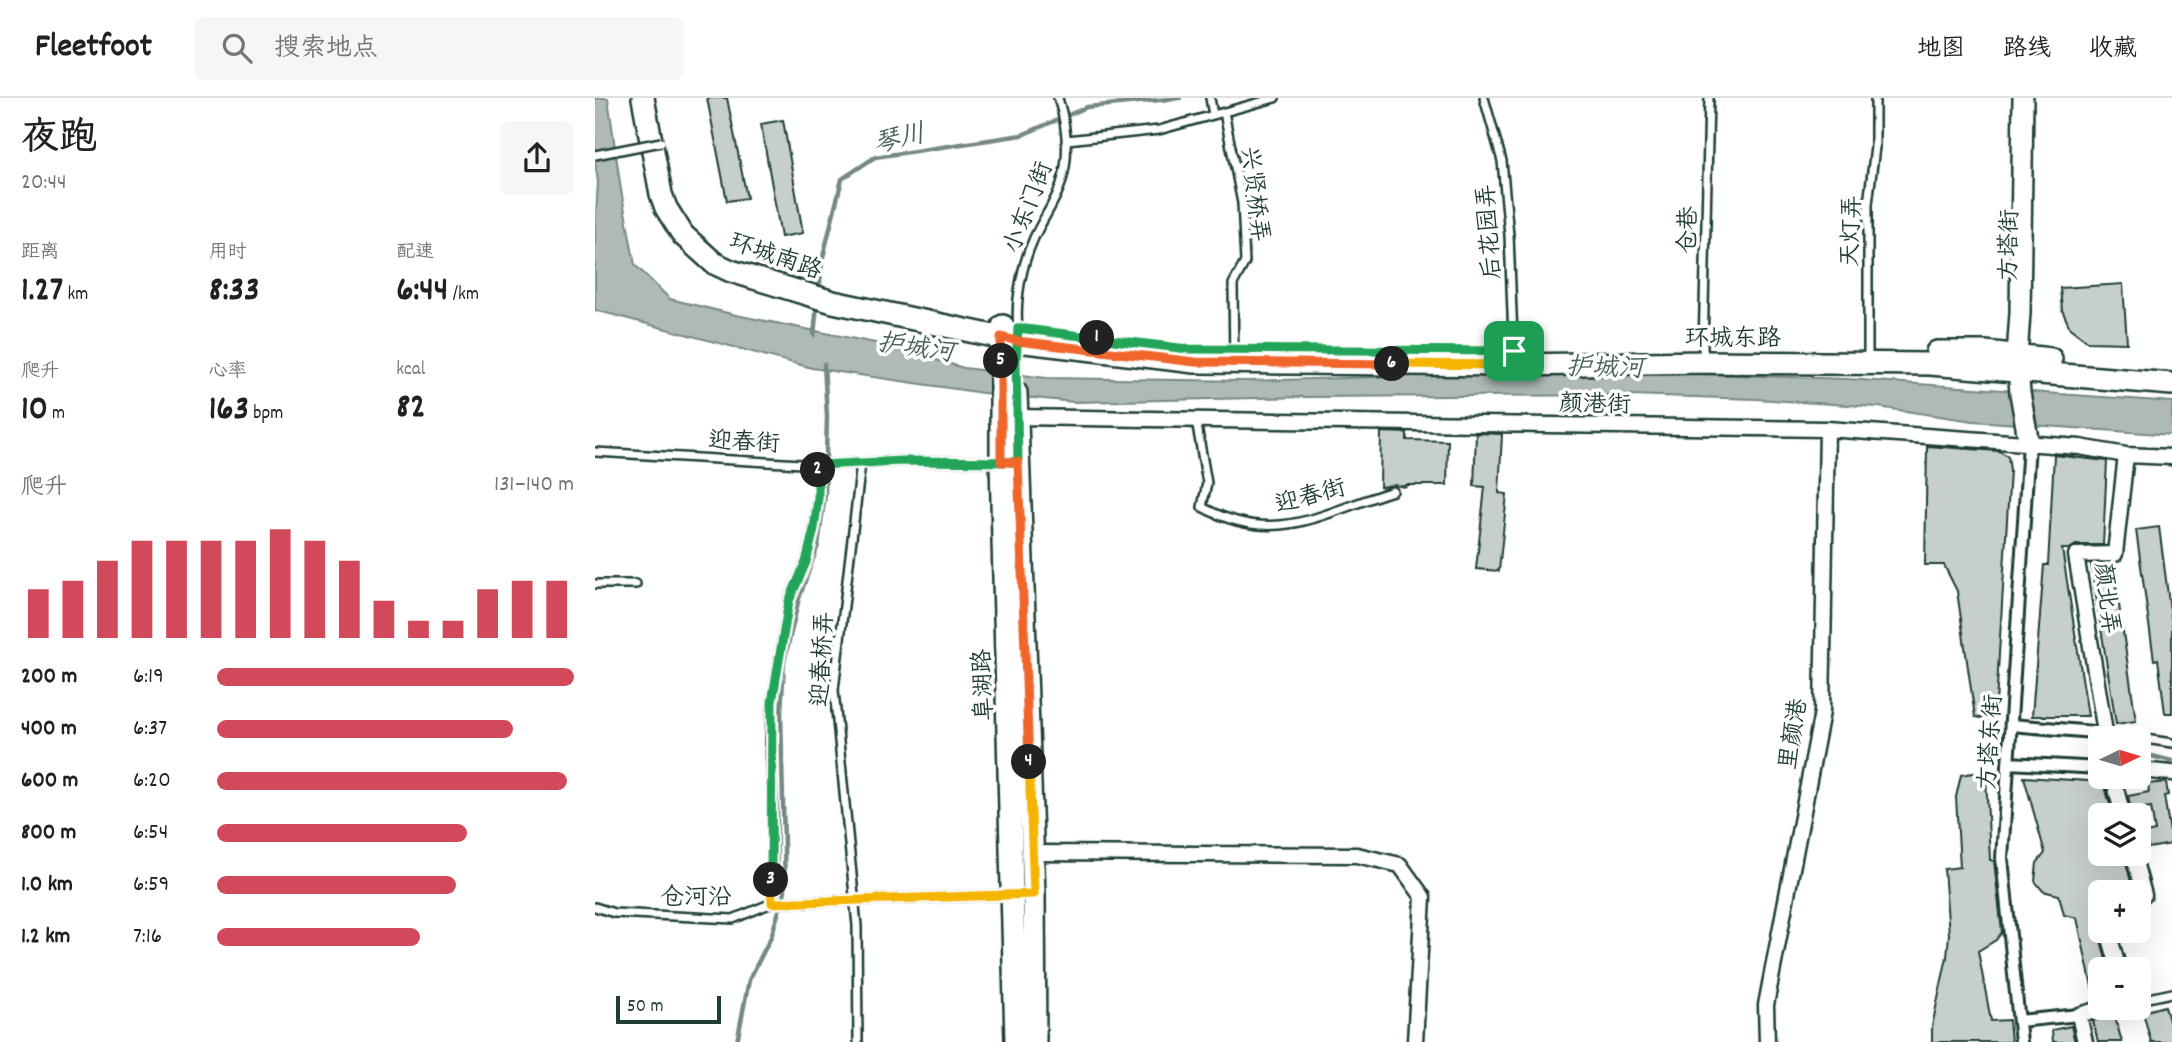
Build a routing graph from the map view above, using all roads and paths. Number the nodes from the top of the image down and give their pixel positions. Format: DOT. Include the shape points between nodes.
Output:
graph roads {
  1 [pos="643,98"];
  2 [pos="652,98"];
  3 [pos="1210,98"];
  4 [pos="1275,98"];
  5 [pos="1484,98"];
  6 [pos="1709,98"];
  7 [pos="1875,98"];
  8 [pos="2023,98"];
  9 [pos="2033,98"];
  10 [pos="1059,101"];
  11 [pos="1224,112"];
  12 [pos="1213,115"];
  13 [pos="1067,140"];
  14 [pos="657,143"];
  15 [pos="595,155"];
  16 [pos="1010,338"];
  17 [pos="1234,356"];
  18 [pos="1705,356"];
  19 [pos="1514,358"];
  20 [pos="1868,358"];
  21 [pos="2024,364"];
  22 [pos="2172,370"];
  23 [pos="2172,384"];
  24 [pos="1011,407"];
  25 [pos="1196,420"];
  26 [pos="1828,429"];
  27 [pos="2029,444"];
  28 [pos="595,452"];
  29 [pos="2126,456"];
  30 [pos="2172,457"];
  31 [pos="1009,462"];
  32 [pos="861,463"];
  33 [pos="818,465"];
  34 [pos="1393,491"];
  35 [pos="595,584"];
  36 [pos="636,584"];
  37 [pos="2011,725"];
  38 [pos="2103,726"];
  39 [pos="2088,734"];
  40 [pos="2151,741"];
  41 [pos="2172,743"];
  42 [pos="2008,763"];
  43 [pos="2088,767"];
  44 [pos="2151,771"];
  45 [pos="2172,773"];
  46 [pos="1033,853"];
  47 [pos="1024,894"];
  48 [pos="855,900"];
  49 [pos="772,903"];
  50 [pos="595,907"];
  51 [pos="2172,993"];
  52 [pos="2151,997"];
  53 [pos="2088,1012"];
  54 [pos="2079,1014"];
  55 [pos="2019,1021"];
  56 [pos="858,1042"];
  57 [pos="1016,1042"];
  58 [pos="1035,1042"];
  59 [pos="1415,1042"];
  60 [pos="1767,1042"];
  61 [pos="2021,1042"];
  62 [pos="2085,1042"];
  1 -- 14 [label="main road, 环城南路"];
  2 -- 14 [label="main road, 环城南路"];
  3 -- 12 [label="lane"];
  4 -- 11 [label="lane"];
  5 -- 19 [label="lane, 后花园弄" via="1502,161"];
  6 -- 18 [label="lane, 仓巷"];
  7 -- 20 [label="lane, 天灯弄" via="1868,204"];
  8 -- 21 [label="street, 方塔街" via="2020,313"];
  9 -- 21 [label="street, 方塔街"];
  10 -- 13 [label="lane"];
  11 -- 12 [label="lane"];
  11 -- 17 [label="lane, 兴贤桥弄" via="1242,203 1245,262 1233,284"];
  12 -- 13 [label="lane" via="1159,130"];
  13 -- 16 [label="lane, 小东门街" via="1060,187 1028,251"];
  14 -- 15 [label="lane, bridge"];
  14 -- 16 [label="main road, 环城南路" via="679,206 714,253 802,288"];
  16 -- 17 [label="main road, 环城东路" via="1195,362"];
  16 -- 24 [label="main road, 阜湖路"];
  17 -- 19 [label="main road, 环城东路"];
  18 -- 19 [label="main road, 环城东路"];
  18 -- 20 [label="main road, 环城东路"];
  20 -- 21 [label="main road, 环城东路" via="1930,364"];
  21 -- 22 [label="main road, 环城东路"];
  21 -- 23 [label="main road, 环城东路"];
  21 -- 27 [label="street, 方塔街"];
  24 -- 25 [label="street, 颜港街"];
  24 -- 31 [label="main road, 阜湖路"];
  25 -- 26 [label="street, 颜港街"];
  25 -- 34 [label="lane, 迎春街" via="1207,483 1202,507 1222,518 1264,527 1293,524"];
  26 -- 27 [label="street, 颜港街"];
  26 -- 60 [label="street, 里颜港" via="1822,712 1766,1004"];
  27 -- 29 [label="street, 颜港街"];
  27 -- 37 [label="street, 方塔东街"];
  28 -- 33 [label="lane, 迎春街"];
  29 -- 30 [label="street, 颜港街"];
  29 -- 38 [label="street, 颜北弄" via="2115,554 2076,555"];
  31 -- 32 [label="lane, 迎春街"];
  31 -- 46 [label="main road, 阜湖路"];
  31 -- 47 [label="main road, 阜湖路"];
  32 -- 33 [label="lane, 迎春街"];
  32 -- 48 [label="lane, 迎春桥弄" via="834,690"];
  33 -- 49 [label="lane" via="814,529 789,601 772,702"];
  35 -- 36 [label="lane"];
  37 -- 39 [label="street"];
  37 -- 42 [label="street, 方塔东街"];
  40 -- 41 [label="lane"];
  42 -- 43 [label="street"];
  42 -- 55 [label="street, 方塔东街" via="2002,858"];
  44 -- 45 [label="street"];
  46 -- 47 [label="main road, 阜湖路"];
  46 -- 59 [label="street" via="1357,855 1400,864 1423,897"];
  47 -- 48 [label="lane"];
  47 -- 57 [label="main road, 阜湖路"];
  47 -- 58 [label="main road, 阜湖路"];
  48 -- 49 [label="lane"];
  48 -- 56 [label="lane, 迎春桥弄"];
  49 -- 50 [label="lane, 仓河沿" via="733,919 614,913"];
  51 -- 52 [label="lane"];
  53 -- 54 [label="street"];
  54 -- 55 [label="street"];
  54 -- 62 [label="street"];
  55 -- 61 [label="street, 方塔东街"];
}
